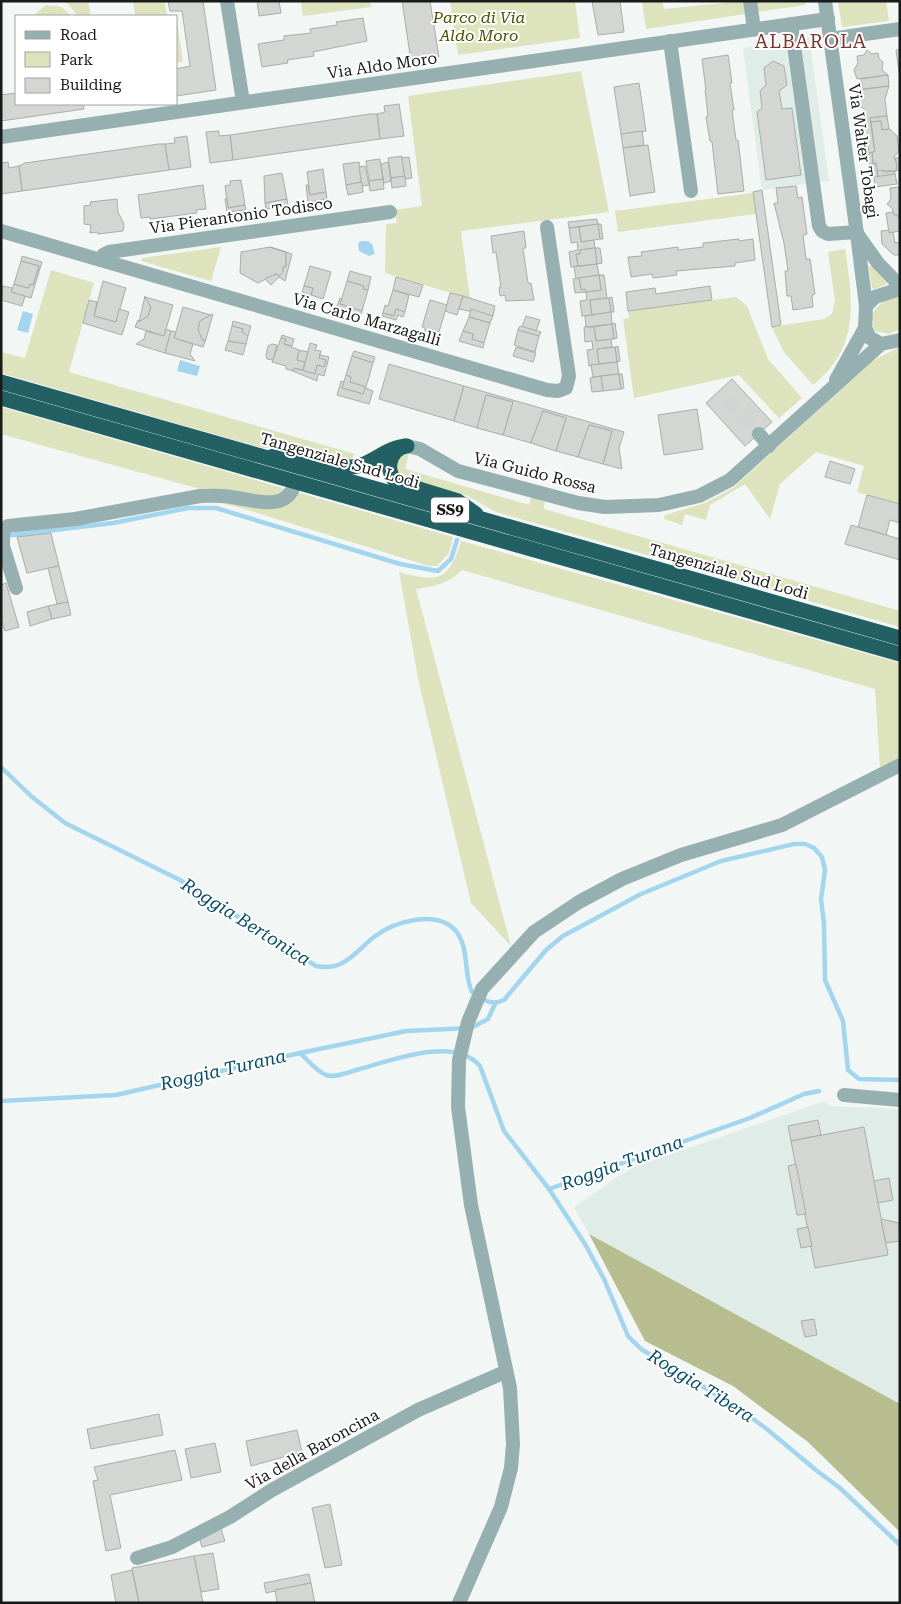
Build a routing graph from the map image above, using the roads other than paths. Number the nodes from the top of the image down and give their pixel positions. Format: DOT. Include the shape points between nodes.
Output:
graph roads {
  1 [pos="228,1"];
  2 [pos="750,1"];
  3 [pos="825,1"];
  4 [pos="828,19"];
  5 [pos="791,24"];
  6 [pos="754,29"];
  7 [pos="900,29"];
  8 [pos="830,39"];
  9 [pos="670,41"];
  10 [pos="244,102"];
  11 [pos="1,137"];
  12 [pos="691,191"];
  13 [pos="390,212"];
  14 [pos="547,227"];
  15 [pos="1,231"];
  16 [pos="857,233"];
  17 [pos="101,260"];
  18 [pos="900,288"];
  19 [pos="866,306"];
  20 [pos="865,328"];
  21 [pos="900,340"];
  22 [pos="881,344"];
  23 [pos="1,382"];
  24 [pos="831,389"];
  25 [pos="1,398"];
  26 [pos="759,434"];
  27 [pos="407,446"];
  28 [pos="769,446"];
  29 [pos="267,458"];
  30 [pos="295,483"];
  31 [pos="483,519"];
  32 [pos="2,535"];
  33 [pos="16,588"];
  34 [pos="900,638"];
  35 [pos="900,654"];
  36 [pos="900,765"];
  37 [pos="844,1094"];
  38 [pos="900,1100"];
  39 [pos="505,1372"];
  40 [pos="137,1558"];
  41 [pos="459,1603"];
  1 -- 10 [label="street"];
  2 -- 6 [label="street"];
  3 -- 4 [label="street, Via Walter Tobagi"];
  4 -- 5 [label="street, Via Aldo Moro"];
  4 -- 8 [label="street, Via Walter Tobagi"];
  5 -- 6 [label="street, Via Aldo Moro"];
  5 -- 16 [label="street" via="819,226 828,234"];
  6 -- 9 [label="street, Via Aldo Moro"];
  7 -- 8 [label="street"];
  8 -- 16 [label="street, Via Walter Tobagi"];
  9 -- 10 [label="street, Via Aldo Moro"];
  9 -- 12 [label="street"];
  10 -- 11 [label="street, Via Aldo Moro"];
  13 -- 17 [label="street, Via Pierantonio Todisco" via="109,252"];
  14 -- 17 [label="street, Via Carlo Marzagalli" via="569,376 566,388 558,391"];
  15 -- 17 [label="street, Via Carlo Marzagalli"];
  16 -- 18 [label="street"];
  16 -- 19 [label="street, Via Walter Tobagi"];
  18 -- 19 [label="street" via="875,298"];
  19 -- 20 [label="street, Via Walter Tobagi"];
  20 -- 22 [label="street" via="870,338"];
  20 -- 24 [label="street, Via Guido Rossa"];
  21 -- 22 [label="street"];
  22 -- 24 [label="street, Via Guido Rossa"];
  23 -- 29 [label="highway, Tangenziale Sud Lodi / SS9"];
  24 -- 28 [label="street, Via Guido Rossa"];
  25 -- 30 [label="highway, Tangenziale Sud Lodi / SS9"];
  26 -- 28 [label="street"];
  27 -- 28 [label="street, Via Guido Rossa" via="420,449 458,471 554,497 605,507 632,507 674,502 715,489 742,471"];
  27 -- 29 [label="highway" via="392,448 352,467 294,454"];
  27 -- 31 [label="highway" via="400,448 391,458 390,473 396,482 458,501"];
  29 -- 31 [label="highway, Tangenziale Sud Lodi / SS9"];
  30 -- 32 [label="street" via="290,496 279,502 200,496 75,519 8,526"];
  30 -- 35 [label="highway, Tangenziale Sud Lodi / SS9"];
  31 -- 34 [label="highway, Tangenziale Sud Lodi / SS9"];
  32 -- 33 [label="street"];
  36 -- 39 [label="street" via="782,825 681,855 622,879 579,902 534,932 482,989 468,1022 458,1060 458,1107 470,1205"];
  37 -- 38 [label="street"];
  39 -- 40 [label="street, Via della Baroncina" via="418,1410 172,1547"];
  39 -- 41 [label="street" via="512,1400 511,1468 501,1507"];
}
